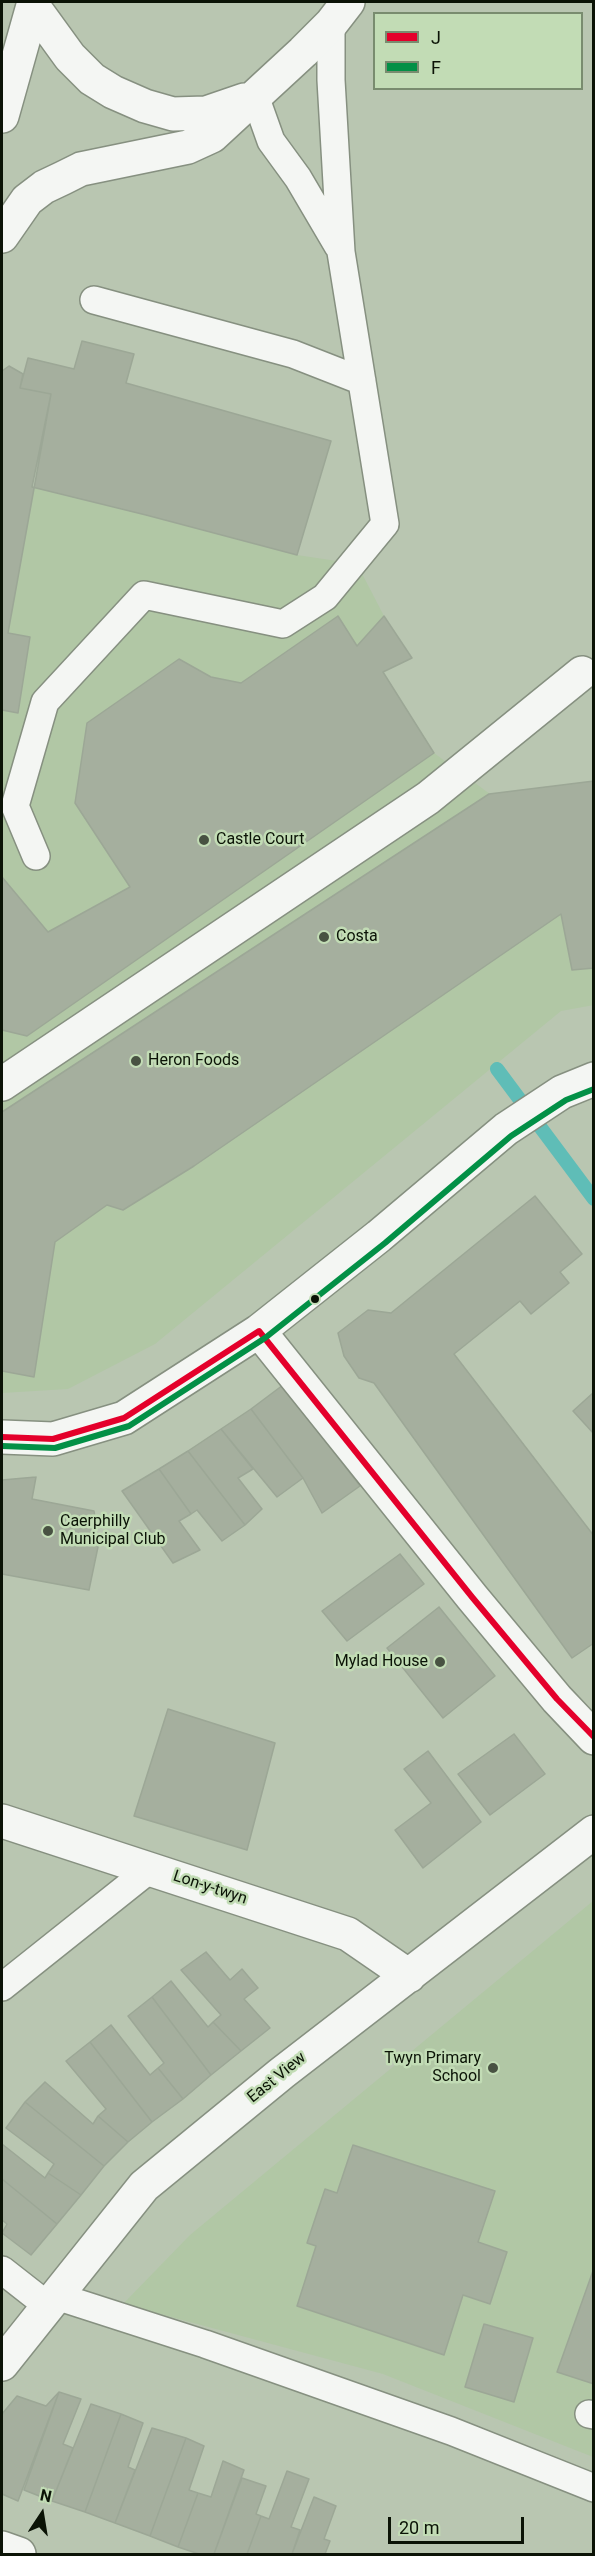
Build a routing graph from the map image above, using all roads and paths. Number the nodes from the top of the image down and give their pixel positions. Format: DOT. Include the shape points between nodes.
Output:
graph roads {
  1 [pos="34,4"];
  2 [pos="340,13"];
  3 [pos="255,96"];
  4 [pos="2,116"];
  5 [pos="2,236"];
  6 [pos="341,252"];
  7 [pos="94,300"];
  8 [pos="362,381"];
  9 [pos="582,673"];
  10 [pos="36,856"];
  11 [pos="2,1084"];
  12 [pos="585,1084"];
  13 [pos="260,1331"];
  14 [pos="2,1437"];
  15 [pos="594,1738"];
  16 [pos="2,1821"];
  17 [pos="594,1832"];
  18 [pos="150,1869"];
  19 [pos="409,1976"];
  20 [pos="2,1987"];
  21 [pos="2,2270"];
  22 [pos="52,2301"];
  23 [pos="2,2364"];
  24 [pos="594,2488"];
  25 [pos="2,2548"];
  26 [pos="18,2554"];
  1 -- 3 [label="street" via="70,57 92,79 145,106 173,114 206,113"];
  1 -- 4 [label="street"];
  2 -- 3 [label="street"];
  2 -- 6 [label="lane" via="331,80"];
  3 -- 5 [label="street" via="212,136 188,147 81,169 44,187 27,200"];
  3 -- 6 [label="lane" via="271,141"];
  6 -- 8 [label="lane"];
  7 -- 8 [label="lane" via="293,354"];
  8 -- 10 [label="lane" via="385,524 325,597 283,624 144,595 45,702 15,806"];
  9 -- 11 [label="street" via="428,798"];
  12 -- 13 [label="street" via="506,1129"];
  13 -- 14 [label="street" via="124,1418 52,1438"];
  13 -- 15 [label="street" via="472,1597"];
  16 -- 18 [label="street, Lon-y-twyn"];
  17 -- 19 [label="street, East View"];
  18 -- 19 [label="street, Lon-y-twyn" via="348,1934"];
  18 -- 20 [label="lane"];
  19 -- 22 [label="street, East View" via="144,2186"];
  21 -- 22 [label="lane"];
  22 -- 23 [label="street, East View"];
  22 -- 24 [label="lane" via="205,2344 451,2431"];
  25 -- 26 [label="street"];
}
